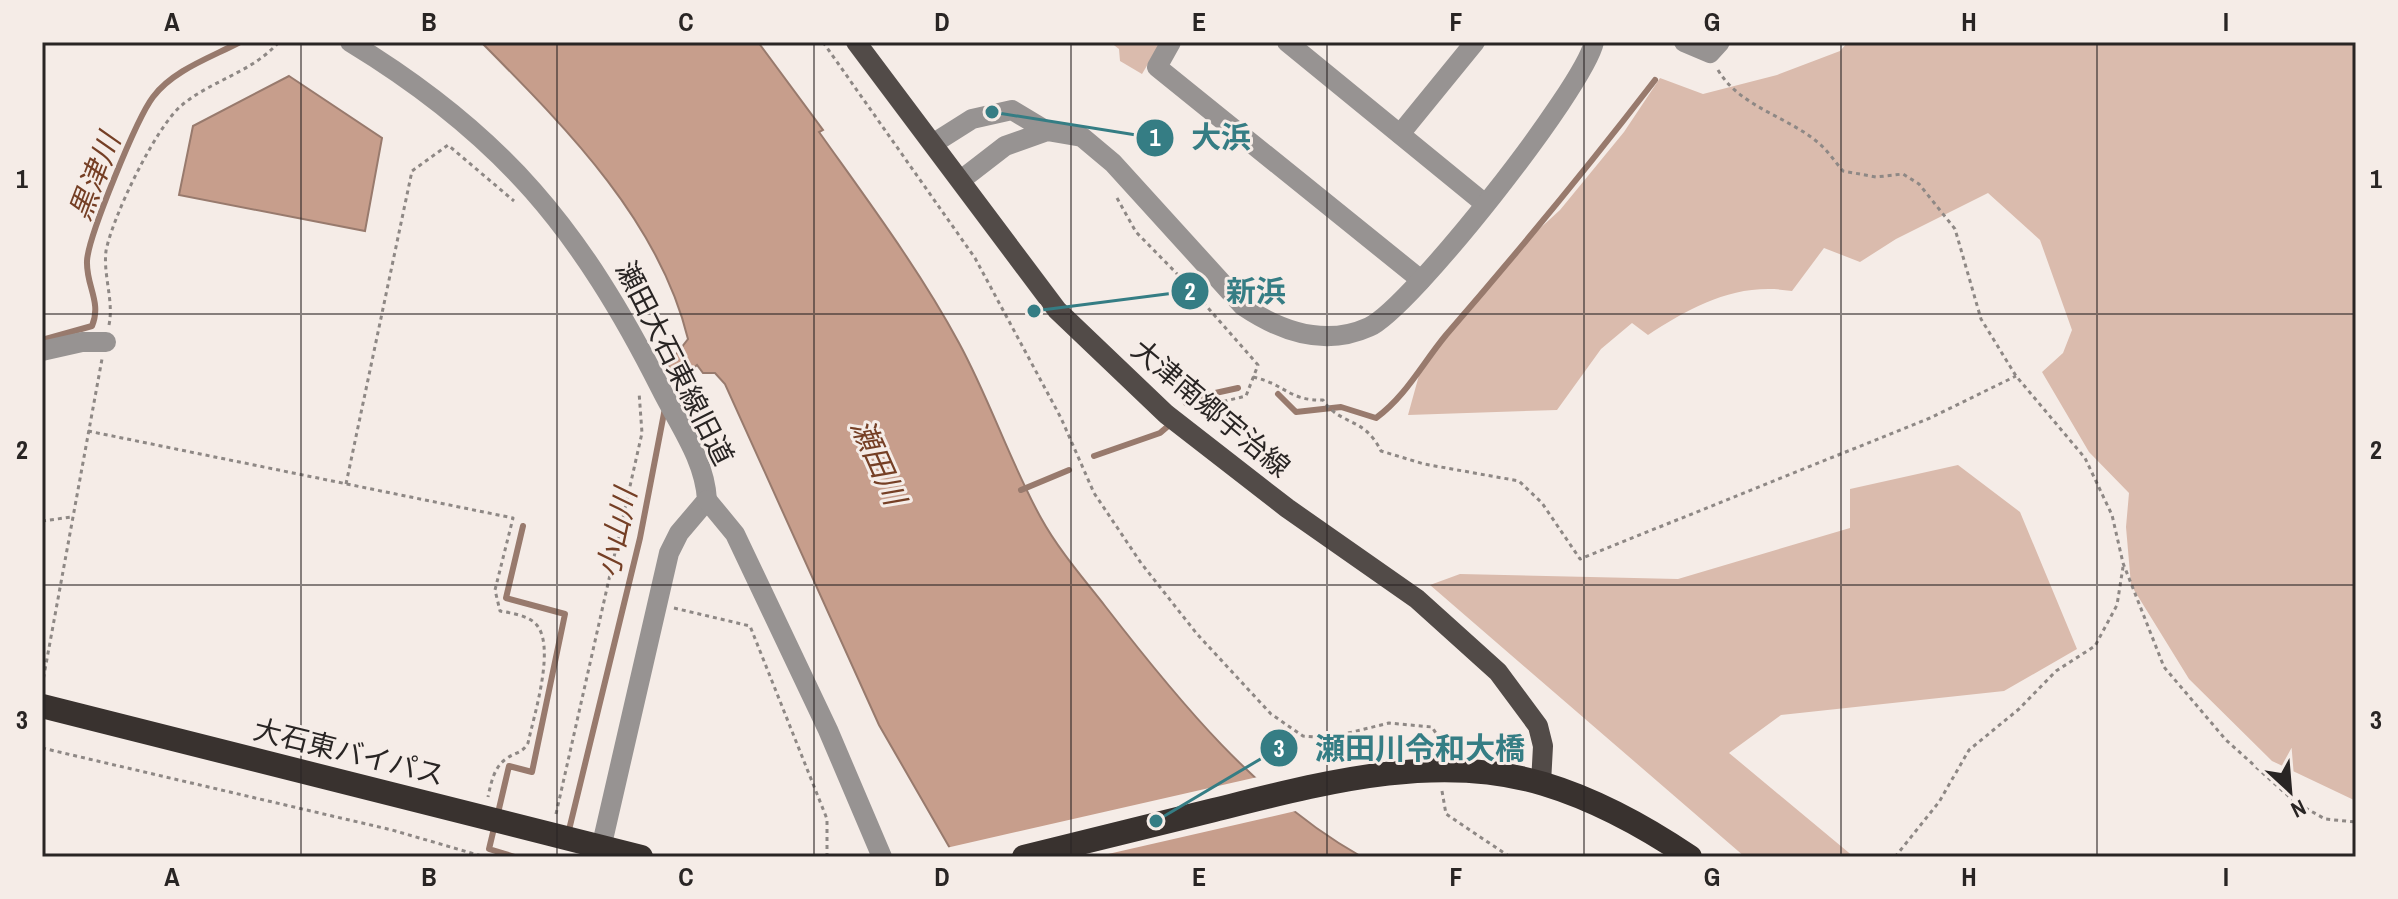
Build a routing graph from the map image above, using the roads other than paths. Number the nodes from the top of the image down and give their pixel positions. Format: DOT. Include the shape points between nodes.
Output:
graph roads {
  1 [pos="350,42"];
  2 [pos="856,42"];
  3 [pos="1171,42"];
  4 [pos="1287,42"];
  5 [pos="1475,42"];
  6 [pos="1594,42"];
  7 [pos="1684,42"];
  8 [pos="1715,48"];
  9 [pos="1047,131"];
  10 [pos="1400,134"];
  11 [pos="934,143"];
  12 [pos="961,180"];
  13 [pos="1484,203"];
  14 [pos="1421,280"];
  15 [pos="106,342"];
  16 [pos="42,351"];
  17 [pos="707,500"];
  18 [pos="42,706"];
  19 [pos="1541,783"];
  20 [pos="600,852"];
  21 [pos="641,857"];
  22 [pos="882,857"];
  23 [pos="1024,857"];
  24 [pos="1690,857"];
  1 -- 17 [label="street, 瀬田大石東線旧道" via="410,78 482,136 545,201 593,264 643,352 706,476"];
  2 -- 11 [label="main road, 大津南郷宇治線"];
  3 -- 14 [label="street" via="1157,67"];
  4 -- 10 [label="street"];
  5 -- 10 [label="street"];
  6 -- 13 [label="street" via="1569,95"];
  7 -- 8 [label="street"];
  9 -- 11 [label="street" via="1012,110 972,119"];
  9 -- 12 [label="street" via="1005,146"];
  9 -- 14 [label="street" via="1082,137 1113,163 1243,306 1266,322 1297,334 1346,335 1371,326"];
  10 -- 13 [label="street"];
  11 -- 12 [label="main road, 大津南郷宇治線"];
  12 -- 19 [label="main road, 大津南郷宇治線" via="1057,310 1185,429 1406,591 1498,672 1538,726"];
  13 -- 14 [label="street"];
  15 -- 16 [label="street"];
  17 -- 20 [label="street, 瀬田大石東線旧道" via="669,553"];
  17 -- 22 [label="street" via="735,534"];
  18 -- 20 [label="highway, 大石東バイパス" via="551,832"];
  19 -- 23 [label="highway" via="1442,770 1390,773 1294,790"];
  19 -- 24 [label="highway" via="1606,807"];
  20 -- 21 [label="highway, 大石東バイパス"];
}
